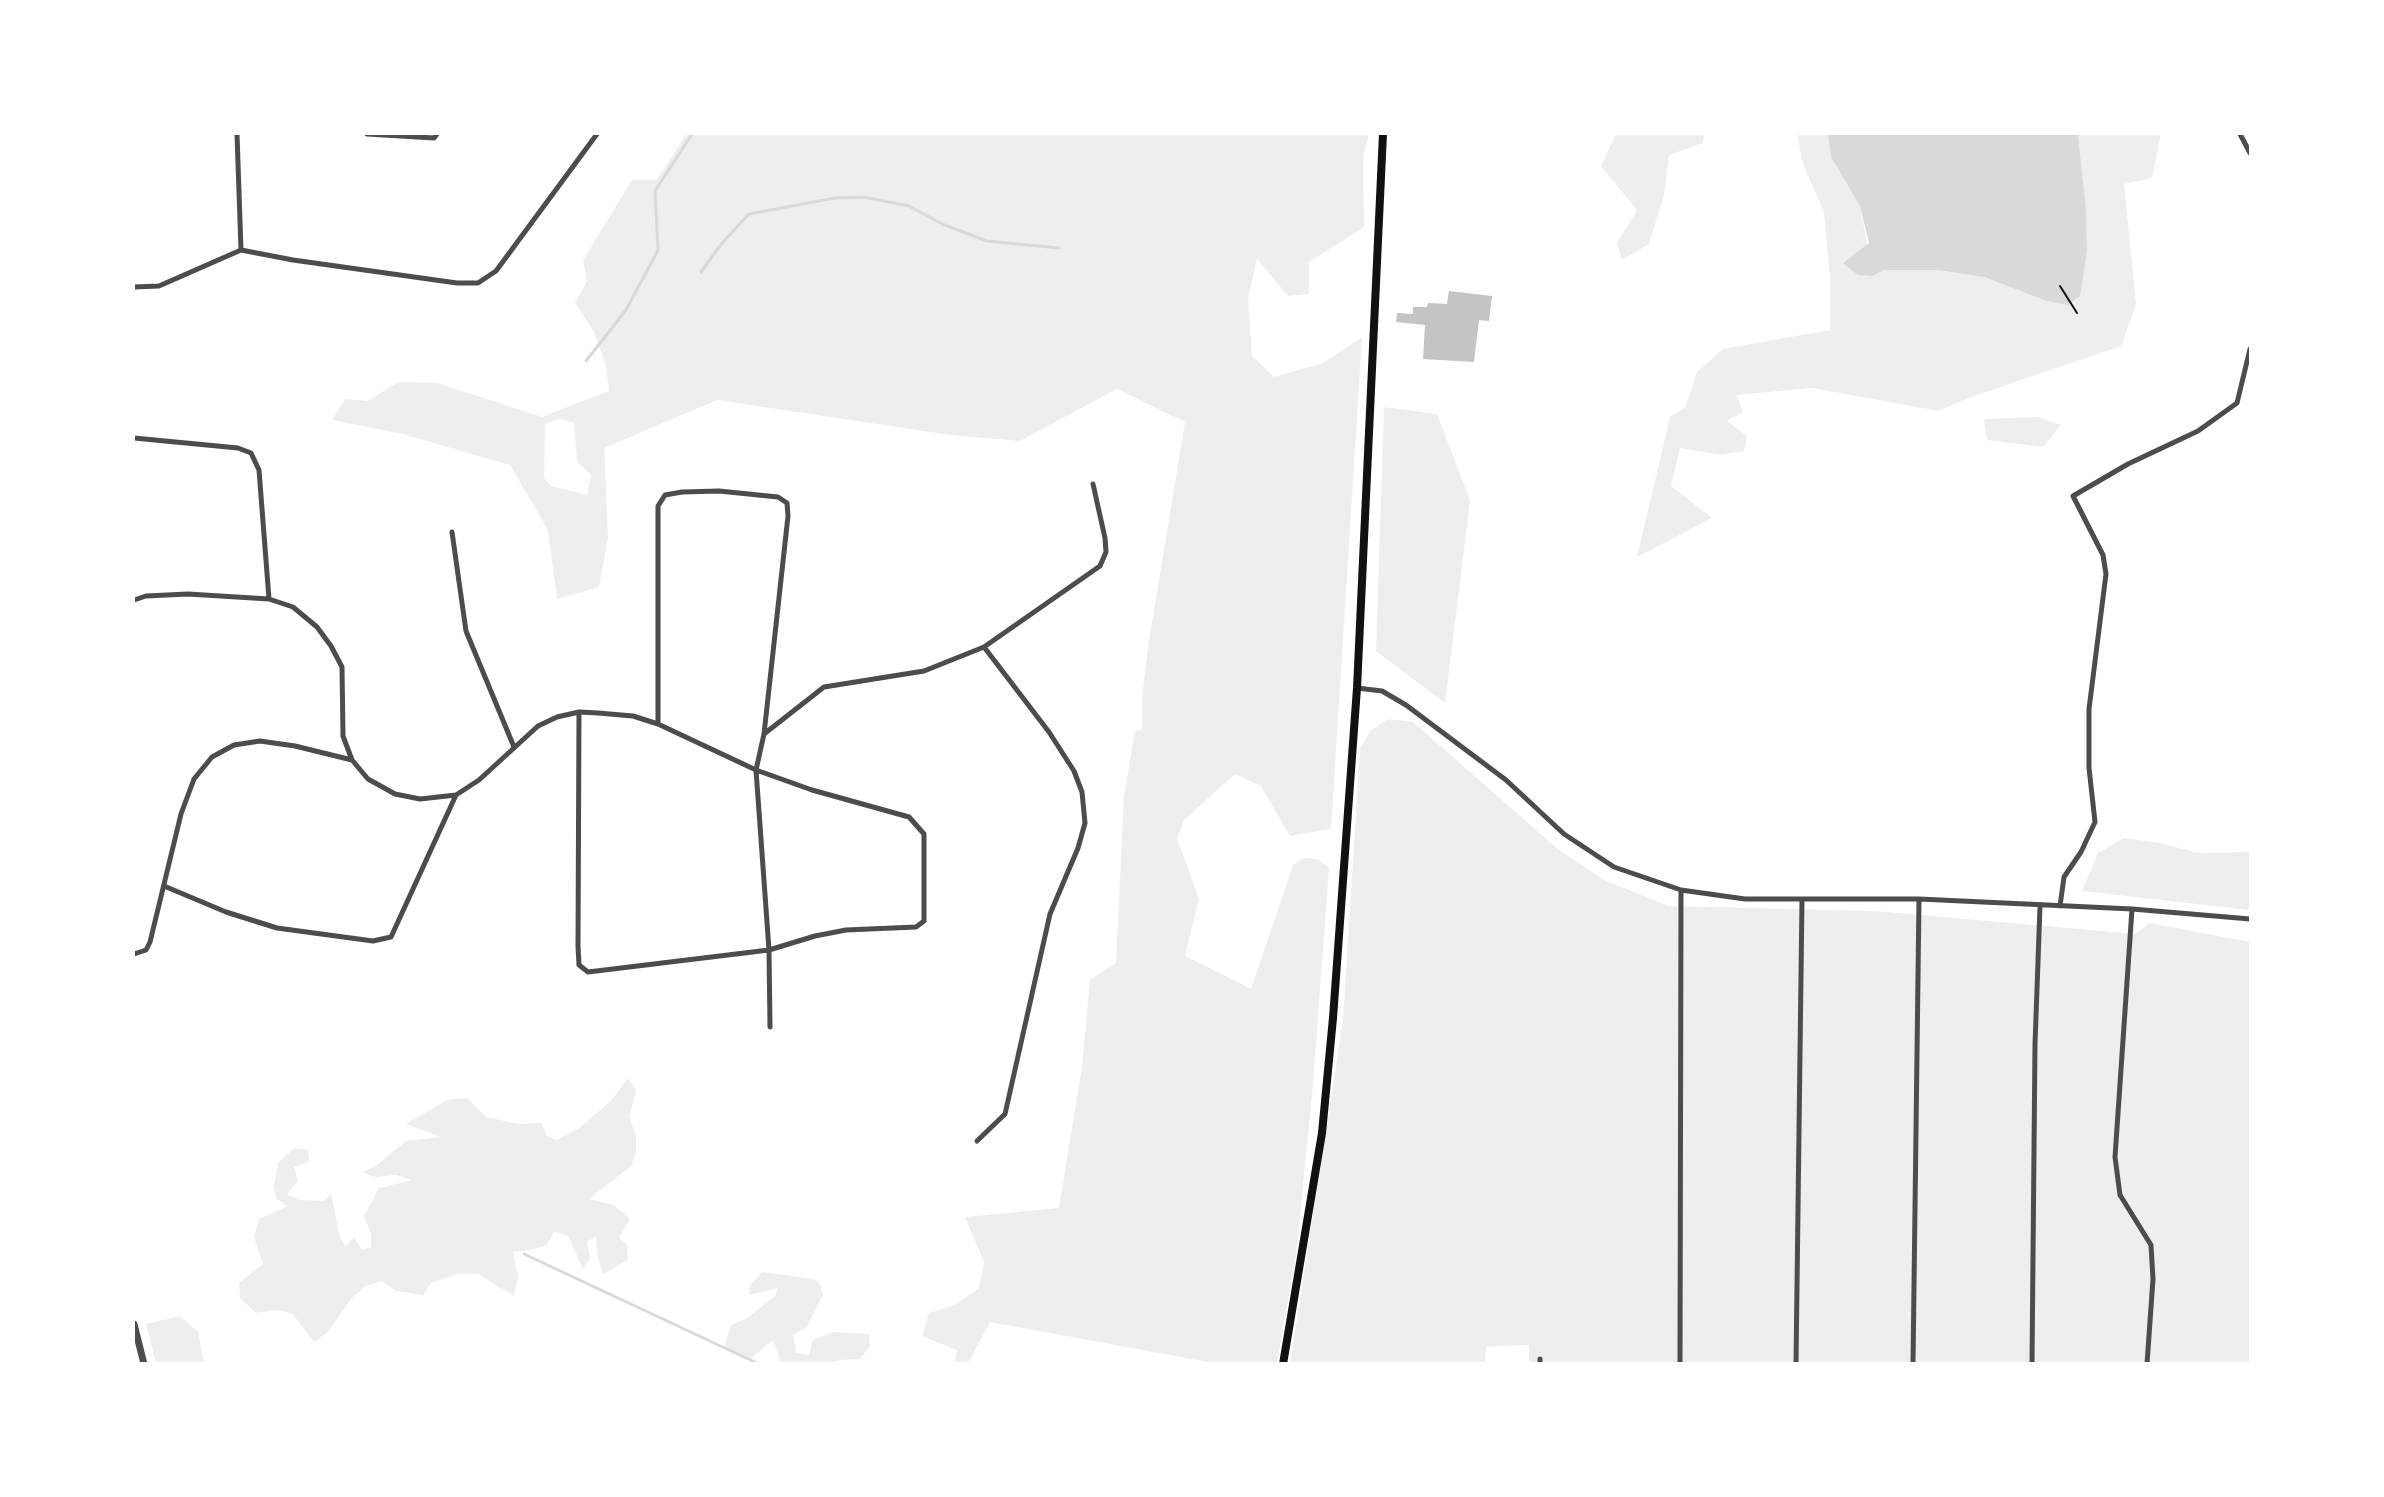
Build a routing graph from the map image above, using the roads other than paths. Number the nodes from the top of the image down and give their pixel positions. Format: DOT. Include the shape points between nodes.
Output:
graph roads {
  1 [pos="237,134"];
  2 [pos="367,134"];
  3 [pos="437,134"];
  4 [pos="597,134"];
  5 [pos="1383,134"];
  6 [pos="2240,134"];
  7 [pos="2250,153"];
  8 [pos="241,250"];
  9 [pos="134,286"];
  10 [pos="2250,349"];
  11 [pos="134,438"];
  12 [pos="1093,484"];
  13 [pos="452,532"];
  14 [pos="268,599"];
  15 [pos="134,600"];
  16 [pos="984,647"];
  17 [pos="1357,688"];
  18 [pos="579,712"];
  19 [pos="658,724"];
  20 [pos="764,734"];
  21 [pos="514,747"];
  22 [pos="352,759"];
  23 [pos="756,770"];
  24 [pos="456,795"];
  25 [pos="164,886"];
  26 [pos="1681,890"];
  27 [pos="1802,899"];
  28 [pos="1919,899"];
  29 [pos="2040,906"];
  30 [pos="2060,906"];
  31 [pos="2132,909"];
  32 [pos="2250,919"];
  33 [pos="769,950"];
  34 [pos="134,954"];
  35 [pos="770,1027"];
  36 [pos="978,1141"];
  37 [pos="134,1324"];
  38 [pos="144,1364"];
  39 [pos="1283,1364"];
  40 [pos="1680,1364"];
  41 [pos="1796,1364"];
  42 [pos="1913,1364"];
  43 [pos="2032,1364"];
  44 [pos="2147,1364"];
  1 -- 8 [label="street"];
  2 -- 3 [label="street" via="434,138"];
  4 -- 8 [label="street" via="496,271 478,283"];
  5 -- 17 [label="main road"];
  6 -- 7 [label="street"];
  8 -- 9 [label="street" via="159,286"];
  10 -- 30 [label="street" via="2237,403 2198,431 2128,464 2073,496 2103,555 2106,574 2089,709 2089,768 2095,822 2064,878"];
  11 -- 14 [label="street" via="238,448 251,453 259,470"];
  12 -- 16 [label="street" via="1105,538 1106,552 1100,566"];
  13 -- 21 [label="street" via="466,631"];
  14 -- 15 [label="street" via="188,594"];
  14 -- 22 [label="street" via="293,607 317,627 331,646 342,668 343,736"];
  16 -- 20 [label="street" via="924,671 824,687"];
  16 -- 36 [label="street" via="1074,771 1082,792 1085,823 1050,914 1005,1114"];
  17 -- 26 [label="street" via="1382,691 1406,705 1506,780 1564,834 1614,867"];
  17 -- 39 [label="main road" via="1322,1133"];
  18 -- 19 [label="street" via="633,716"];
  18 -- 21 [label="street" via="538,726"];
  18 -- 33 [label="street" via="579,965 588,972"];
  19 -- 20 [label="street" via="658,506 664,495 719,491 778,497 787,503"];
  19 -- 23 [label="street"];
  20 -- 23 [label="street"];
  21 -- 24 [label="street" via="479,780"];
  22 -- 24 [label="street" via="368,779 395,794 420,798"];
  22 -- 25 [label="street" via="260,741 234,745 212,757 190,788"];
  23 -- 33 [label="street"];
  23 -- 33 [label="street" via="909,817 924,834 926,910 924,921 916,927 846,930"];
  24 -- 25 [label="street" via="391,937 373,942 277,928"];
  25 -- 34 [label="street" via="150,942 146,950"];
  26 -- 27 [label="street" via="1745,899"];
  26 -- 40 [label="street"];
  27 -- 28 [label="street"];
  27 -- 41 [label="street"];
  28 -- 29 [label="street"];
  28 -- 42 [label="street"];
  29 -- 30 [label="street"];
  29 -- 43 [label="street"];
  30 -- 31 [label="street"];
  31 -- 32 [label="street"];
  31 -- 44 [label="street" via="2115,1157 2120,1196 2151,1245 2153,1279"];
  33 -- 35 [label="street"];
  37 -- 38 [label="street"];
}
